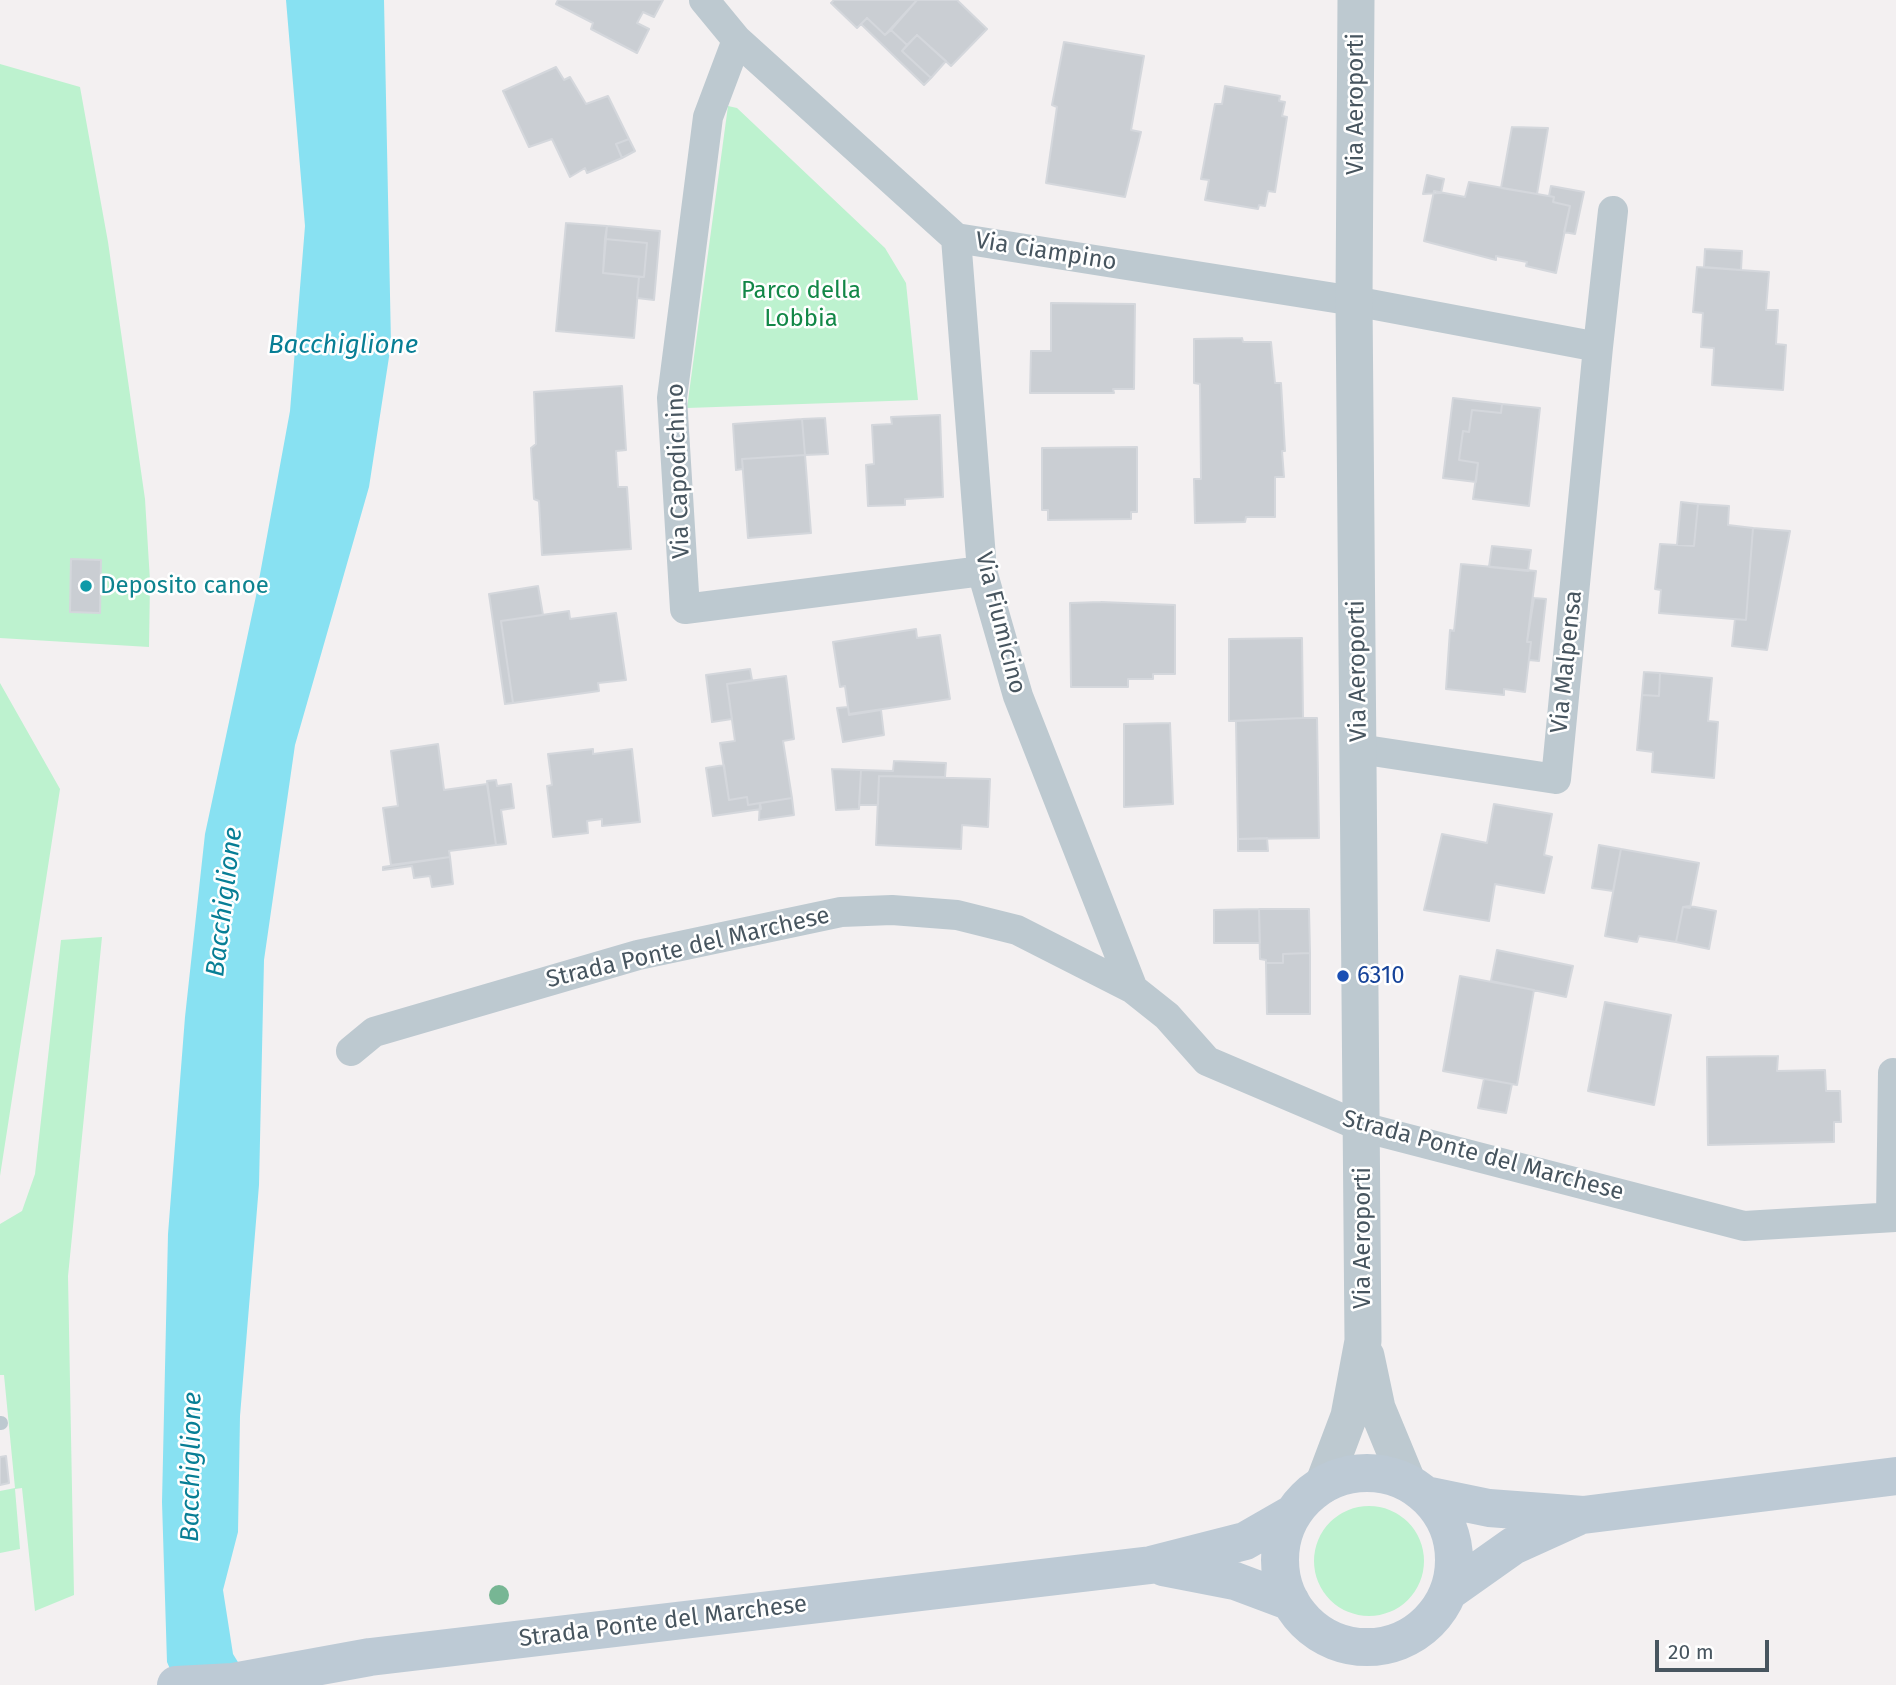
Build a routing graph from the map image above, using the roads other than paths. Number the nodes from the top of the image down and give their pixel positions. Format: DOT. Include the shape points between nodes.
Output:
graph roads {
  1 [pos="704,0"];
  2 [pos="1356,0"];
  3 [pos="737,40"];
  4 [pos="1613,211"];
  5 [pos="956,238"];
  6 [pos="1354,302"];
  7 [pos="1598,347"];
  8 [pos="982,571"];
  9 [pos="1359,748"];
  10 [pos="1133,989"];
  11 [pos="351,1051"];
  12 [pos="1893,1073"];
  13 [pos="1362,1127"];
  14 [pos="1894,1217"];
  15 [pos="1363,1341"];
  16 [pos="1896,1476"];
  17 [pos="1323,1485"];
  18 [pos="1417,1489"];
  19 [pos="1292,1514"];
  20 [pos="1583,1515"];
  21 [pos="1151,1564"];
  22 [pos="1448,1591"];
  23 [pos="1291,1602"];
  24 [pos="176,1685"];
  1 -- 3 [label="street, Via Ciampino"];
  2 -- 6 [label="street, Via Aeroporti"];
  3 -- 5 [label="street, Via Ciampino"];
  3 -- 8 [label="street, Via Capodichino" via="708,117 672,398 685,609"];
  4 -- 7 [label="street, Via Malpensa"];
  5 -- 6 [label="street, Via Ciampino"];
  5 -- 8 [label="street, Via Fiumicino"];
  6 -- 7 [label="street"];
  6 -- 9 [label="street, Via Aeroporti"];
  7 -- 9 [label="street, Via Malpensa" via="1556,779"];
  8 -- 10 [label="street, Via Fiumicino" via="1018,696"];
  9 -- 13 [label="street, Via Aeroporti"];
  10 -- 11 [label="street, Strada Ponte del Marchese" via="1017,930 957,915 841,912 638,955 374,1032"];
  10 -- 13 [label="street, Strada Ponte del Marchese" via="1167,1016 1207,1061"];
  12 -- 14 [label="street, Strada Ponte del Marchese"];
  13 -- 14 [label="street, Strada Ponte del Marchese" via="1744,1226"];
  13 -- 15 [label="street, Via Aeroporti"];
  15 -- 17 [label="street, Via Aeroporti" via="1349,1416"];
  15 -- 18 [label="street, Via Aeroporti" via="1377,1408"];
  16 -- 20 [label="main road, Strada Ponte del Marchese"];
  17 -- 18 [label="main road, Strada Ponte del Marchese" via="1366,1472 1387,1475"];
  17 -- 19 [label="main road, Strada Ponte del Marchese"];
  18 -- 20 [label="main road, Strada Ponte del Marchese" via="1489,1508"];
  18 -- 22 [label="main road, Strada Ponte del Marchese" via="1442,1516 1452,1540 1454,1566"];
  19 -- 21 [label="main road, Strada Ponte del Marchese" via="1245,1541"];
  19 -- 23 [label="main road, Strada Ponte del Marchese" via="1280,1558"];
  20 -- 22 [label="main road, Strada Ponte del Marchese" via="1513,1546"];
  21 -- 23 [label="main road, Strada Ponte del Marchese" via="1235,1581"];
  21 -- 24 [label="main road, Strada Ponte del Marchese" via="340,1662 233,1682"];
  22 -- 23 [label="main road, Strada Ponte del Marchese" via="1419,1631 1373,1647 1348,1646 1325,1637 1305,1622"];
}
